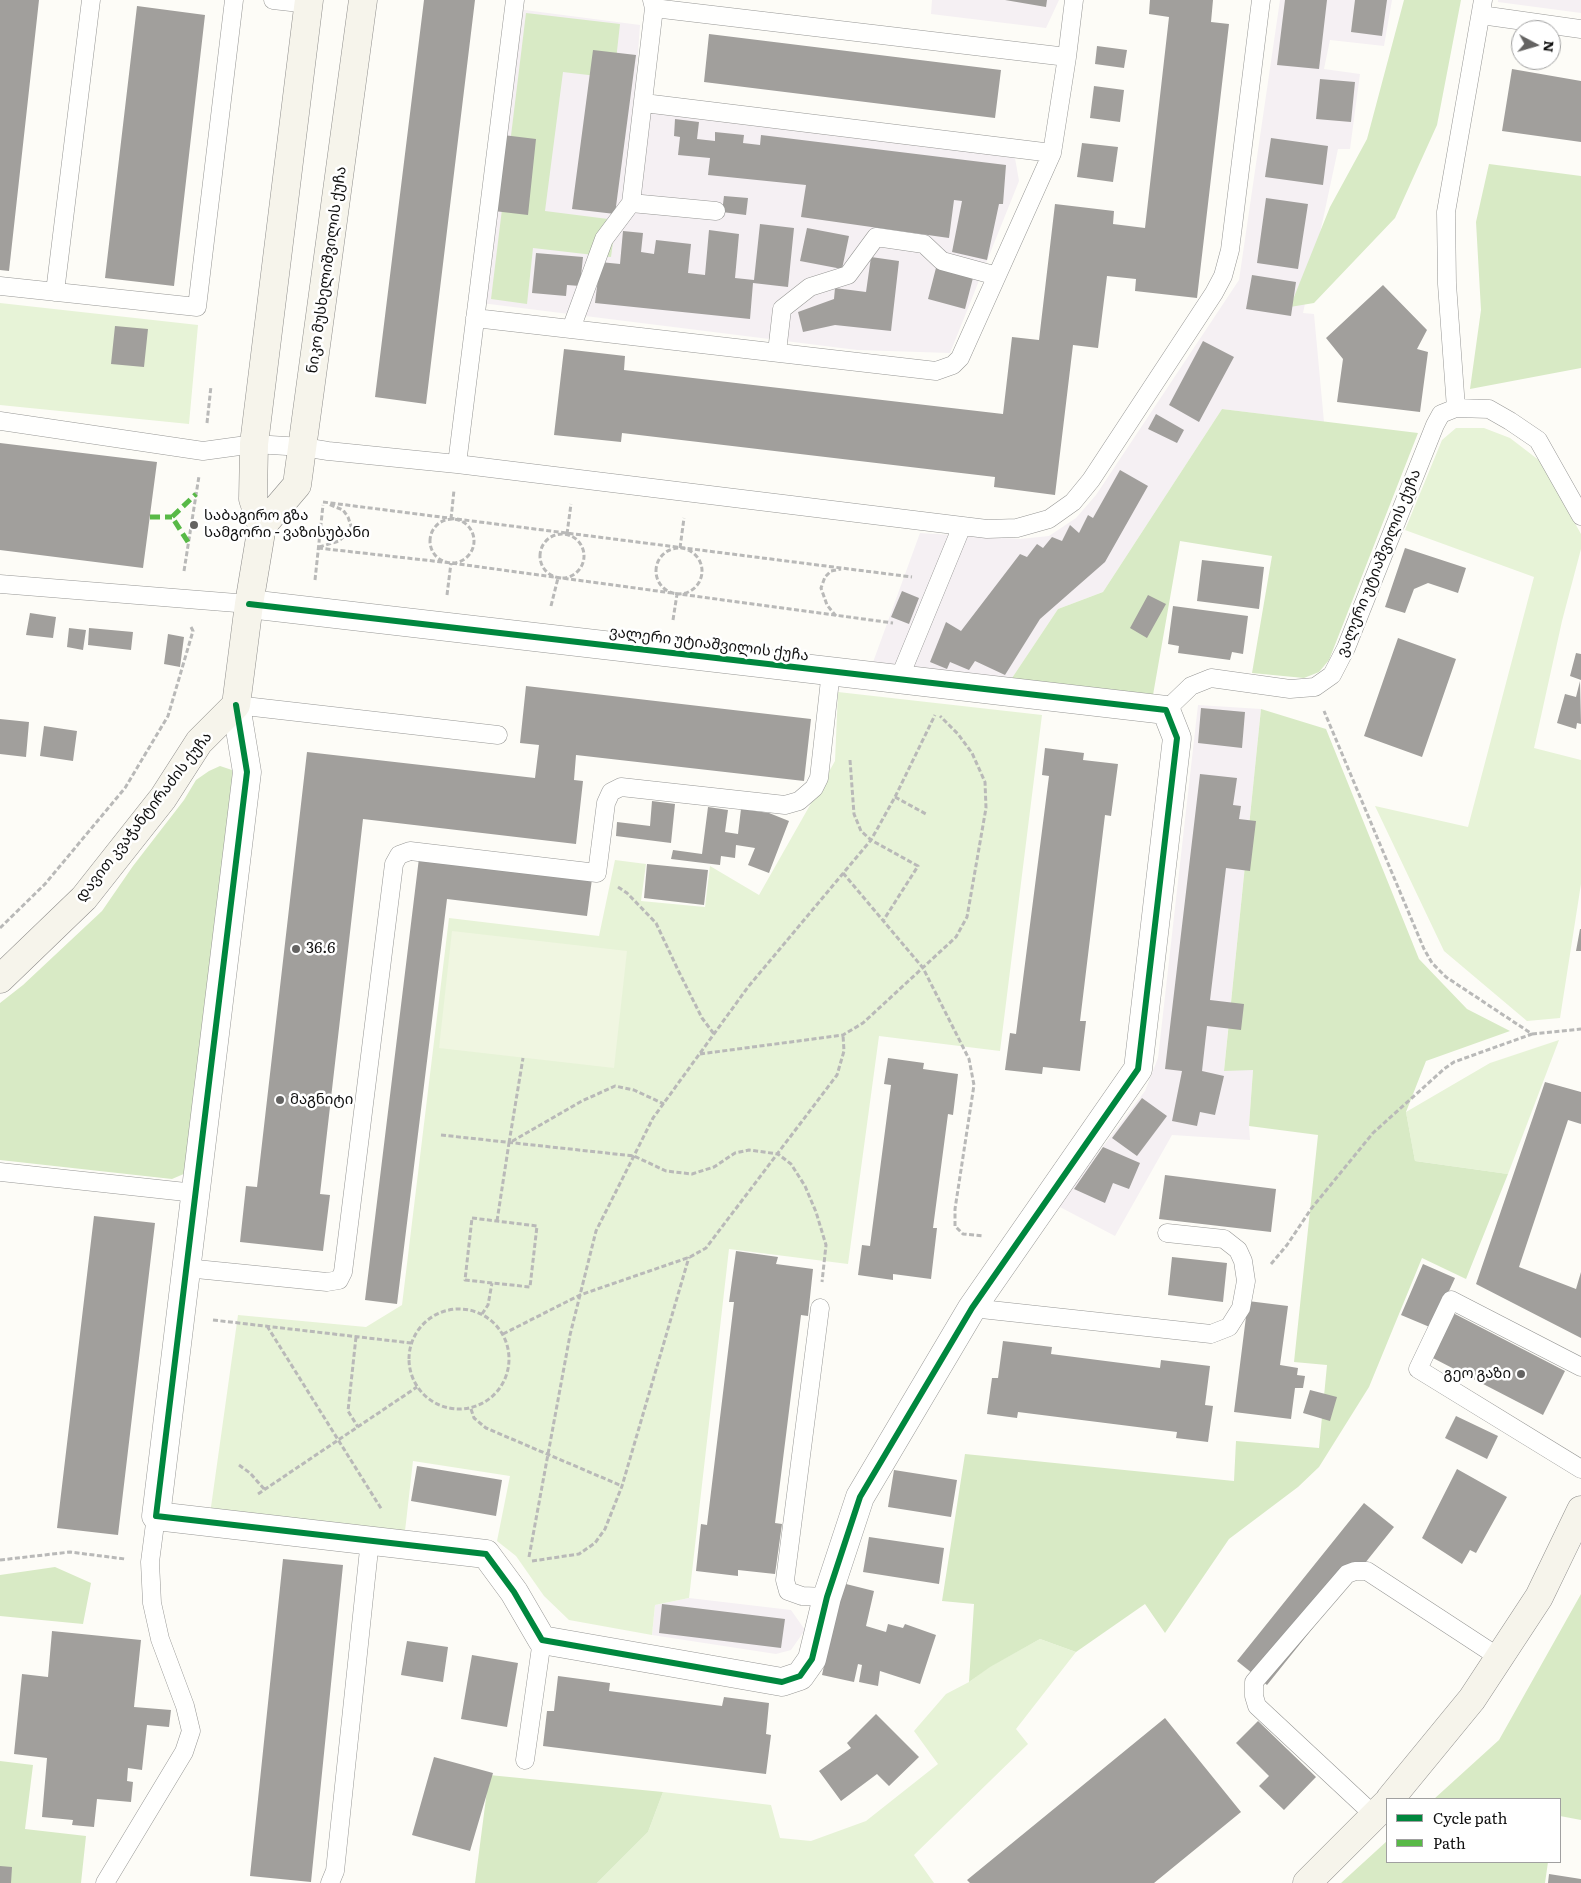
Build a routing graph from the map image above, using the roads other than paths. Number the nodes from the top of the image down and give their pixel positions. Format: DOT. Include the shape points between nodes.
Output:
graph roads {
  1 [pos="91,0"];
  2 [pos="234,0"];
  3 [pos="273,0"];
  4 [pos="363,0"];
  5 [pos="515,0"];
  6 [pos="1074,0"];
  7 [pos="1261,0"];
  8 [pos="309,2"];
  9 [pos="653,4"];
  10 [pos="1482,7"];
  11 [pos="1581,29"];
  12 [pos="1067,57"];
  13 [pos="644,103"];
  14 [pos="1052,154"];
  15 [pos="631,203"];
  16 [pos="716,212"];
  17 [pos="997,276"];
  18 [pos="0,286"];
  19 [pos="55,292"];
  20 [pos="475,318"];
  21 [pos="571,329"];
  22 [pos="777,352"];
  23 [pos="1456,408"];
  24 [pos="0,421"];
  25 [pos="254,444"];
  26 [pos="303,447"];
  27 [pos="457,464"];
  28 [pos="1581,516"];
  29 [pos="262,526"];
  30 [pos="962,526"];
  31 [pos="0,584"];
  32 [pos="249,604"];
  33 [pos="831,671"];
  34 [pos="899,679"];
  35 [pos="236,705"];
  36 [pos="1166,710"];
  37 [pos="498,735"];
  38 [pos="2,971"];
  39 [pos="0,1172"];
  40 [pos="195,1193"];
  41 [pos="1167,1233"];
  42 [pos="186,1268"];
  43 [pos="820,1308"];
  44 [pos="972,1308"];
  45 [pos="1581,1367"];
  46 [pos="1581,1470"];
  47 [pos="1581,1510"];
  48 [pos="156,1516"];
  49 [pos="370,1540"];
  50 [pos="827,1597"];
  51 [pos="542,1640"];
  52 [pos="1500,1658"];
  53 [pos="525,1760"];
  54 [pos="1391,1798"];
  55 [pos="1384,1806"];
  56 [pos="105,1883"];
  57 [pos="330,1883"];
  58 [pos="1307,1883"];
  1 -- 19 [label="lane"];
  2 -- 19 [label="lane" via="197,307"];
  3 -- 8 [label="lane"];
  4 -- 26 [label="street, ნიკო მუსხელიშვილის ქუჩა"];
  5 -- 20 [label="lane"];
  6 -- 12 [label="lane"];
  7 -- 30 [label="lane" via="1230,250 1223,276 1214,293 1091,480 1073,502 1049,519 1017,528"];
  8 -- 25 [label="street"];
  9 -- 12 [label="lane"];
  9 -- 13 [label="lane"];
  10 -- 11 [label="lane"];
  10 -- 23 [label="lane" via="1446,212 1447,284"];
  12 -- 14 [label="lane"];
  13 -- 14 [label="lane"];
  13 -- 15 [label="lane"];
  14 -- 17 [label="lane"];
  15 -- 16 [label="lane"];
  15 -- 21 [label="lane" via="604,239"];
  17 -- 22 [label="lane" via="960,358 953,365 936,371"];
  17 -- 22 [label="lane" via="942,261 924,244 876,238 848,275 810,287 782,309"];
  18 -- 19 [label="lane"];
  20 -- 21 [label="lane"];
  20 -- 27 [label="lane"];
  21 -- 22 [label="lane"];
  23 -- 28 [label="lane" via="1489,409 1538,440"];
  23 -- 36 [label="lane, ვალერი უტიაშვილის ქუჩა" via="1441,414 1435,425 1346,648 1332,675 1315,687 1290,689 1211,678 1191,686"];
  24 -- 25 [label="lane" via="203,451"];
  25 -- 26 [label="lane"];
  25 -- 29 [label="street" via="253,499"];
  26 -- 27 [label="lane"];
  26 -- 29 [label="street, ნიკო მუსხელიშვილის ქუჩა" via="297,486"];
  27 -- 30 [label="lane"];
  29 -- 32 [label="street"];
  30 -- 34 [label="lane"];
  31 -- 32 [label="lane"];
  32 -- 33 [label="street, ვალერი უტიაშვილის ქუჩა"];
  32 -- 35 [label="street"];
  33 -- 34 [label="street, ვალერი უტიაშვილის ქუჩა"];
  33 -- 42 [label="lane" via="819,778 814,788 799,802 785,805 621,787 611,792 606,803 597,873 410,851 399,855 394,864 343,1272 339,1280 327,1282"];
  34 -- 36 [label="street, ვალერი უტიაშვილის ქუჩა"];
  35 -- 37 [label="lane"];
  35 -- 38 [label="street, დავით კვაჭანტირაძის ქუჩა" via="199,742 163,798 84,898"];
  35 -- 40 [label="street" via="247,772"];
  36 -- 44 [label="street" via="1177,738 1138,1069"];
  39 -- 40 [label="lane"];
  40 -- 42 [label="street"];
  41 -- 44 [label="lane" via="1224,1239 1238,1250 1246,1281 1241,1308 1229,1327 1211,1334"];
  42 -- 48 [label="street"];
  43 -- 50 [label="lane" via="785,1580 788,1590 802,1596"];
  44 -- 50 [label="street" via="860,1497"];
  45 -- 46 [label="lane" via="1451,1300 1418,1369"];
  47 -- 52 [label="street" via="1539,1597"];
  48 -- 49 [label="street"];
  48 -- 56 [label="lane" via="150,1562 152,1603 160,1639 191,1731 184,1752"];
  49 -- 51 [label="street" via="486,1554 514,1592"];
  49 -- 57 [label="lane" via="335,1871"];
  50 -- 51 [label="street" via="812,1659 800,1676 782,1682"];
  51 -- 53 [label="lane"];
  52 -- 54 [label="street" via="1472,1699"];
  52 -- 55 [label="lane" via="1367,1571 1355,1571 1347,1574 1254,1682 1257,1706"];
  55 -- 58 [label="street"];
}
